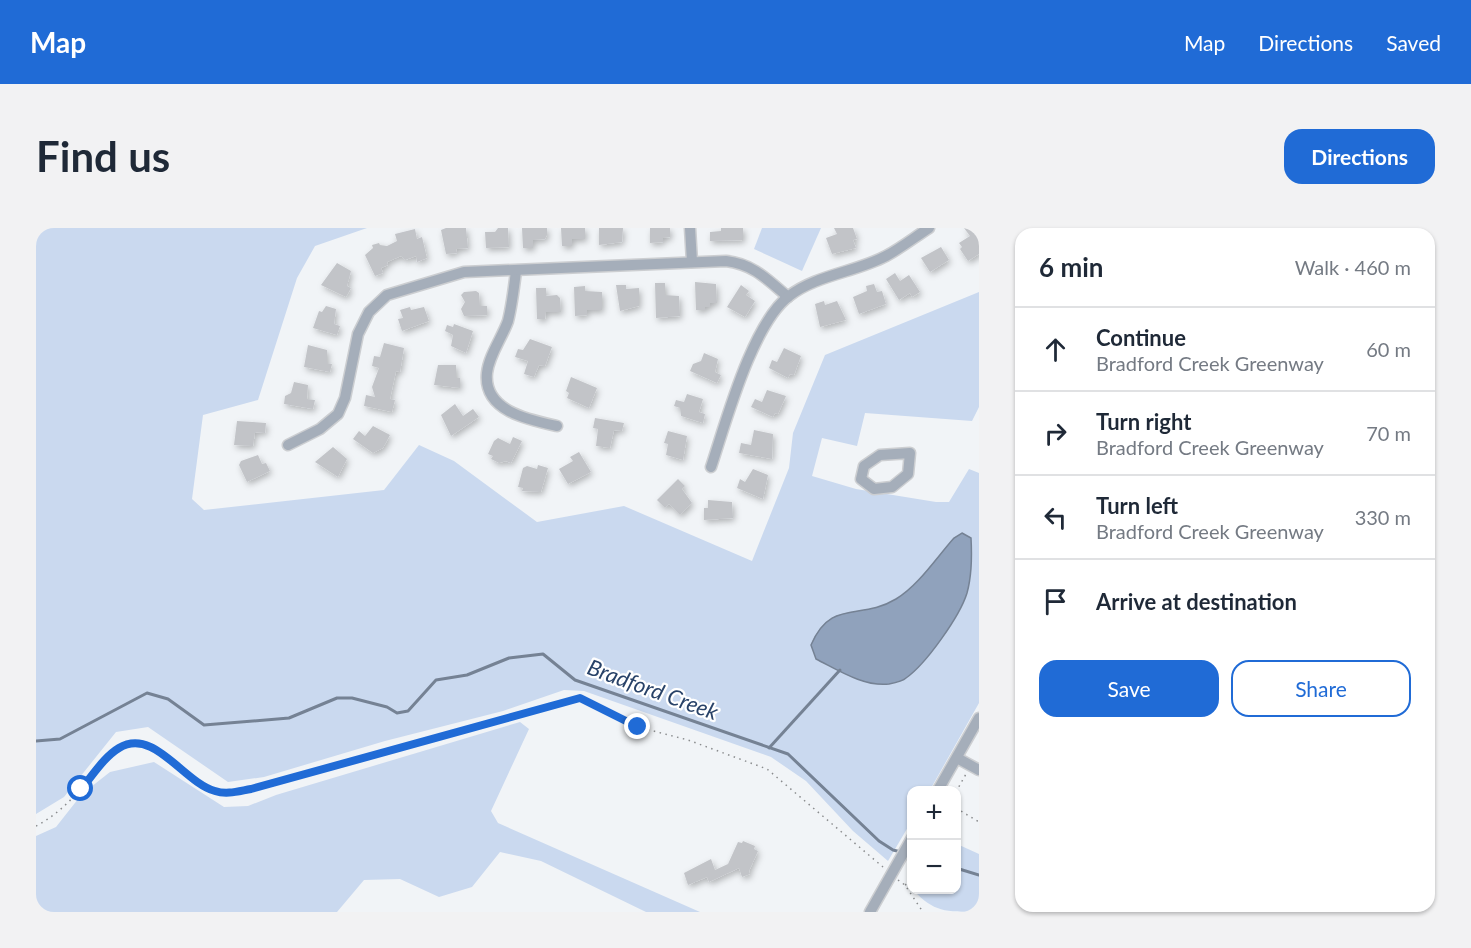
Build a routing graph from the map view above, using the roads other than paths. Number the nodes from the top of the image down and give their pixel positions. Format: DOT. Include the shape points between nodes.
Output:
graph roads {
  1 [pos="690,228"];
  2 [pos="928,228"];
  3 [pos="692,262"];
  4 [pos="516,271"];
  5 [pos="788,297"];
  6 [pos="557,426"];
  7 [pos="288,445"];
  8 [pos="880,455"];
  9 [pos="711,466"];
  10 [pos="979,718"];
  11 [pos="957,758"];
  12 [pos="975,768"];
  13 [pos="940,786"];
  14 [pos="907,845"];
  15 [pos="870,912"];
  1 -- 3 [label="street"];
  2 -- 5 [label="street" via="886,256 811,283"];
  3 -- 4 [label="street"];
  3 -- 5 [label="street" via="742,263 758,270"];
  4 -- 6 [label="street" via="507,321 487,371 487,384 499,405 509,412"];
  4 -- 7 [label="street" via="464,272 387,295 369,312 358,334 338,414 320,429"];
  5 -- 9 [label="street" via="769,319 756,345"];
  8 -- 8 [label="street" via="910,453 908,474 892,487 874,489 861,479 864,466"];
  10 -- 11 [label="street"];
  11 -- 12 [label="street"];
  11 -- 13 [label="street"];
  14 -- 15 [label="street" via="890,867"];
}
